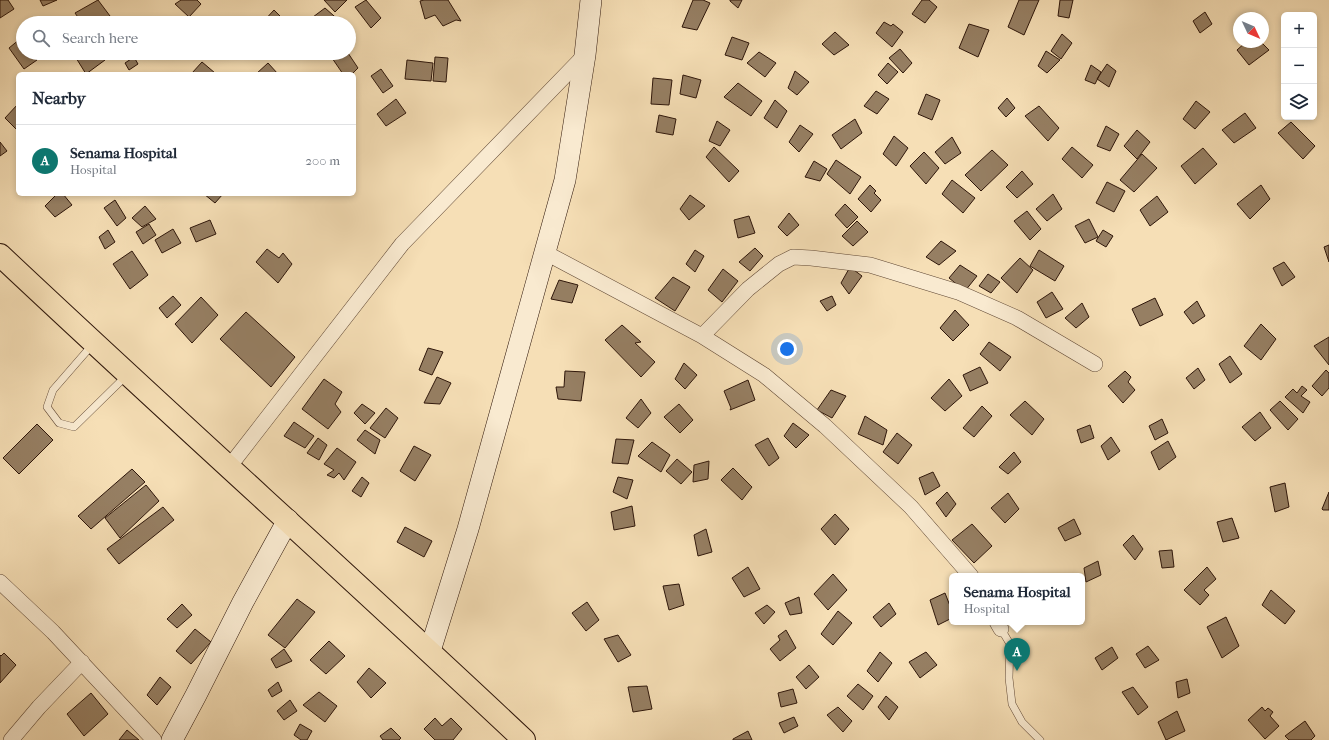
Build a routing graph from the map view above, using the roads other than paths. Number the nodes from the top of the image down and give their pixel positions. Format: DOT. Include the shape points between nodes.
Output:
graph roads {
  1 [pos="591,0"];
  2 [pos="585,55"];
  3 [pos="544,252"];
  4 [pos="0,256"];
  5 [pos="702,336"];
  6 [pos="94,343"];
  7 [pos="1095,364"];
  8 [pos="127,374"];
  9 [pos="229,467"];
  10 [pos="288,520"];
  11 [pos="968,573"];
  12 [pos="0,582"];
  13 [pos="999,625"];
  14 [pos="430,651"];
  15 [pos="82,662"];
  16 [pos="11,740"];
  17 [pos="154,740"];
  18 [pos="172,740"];
  19 [pos="524,740"];
  20 [pos="1040,740"];
  1 -- 2 [label="street"];
  2 -- 3 [label="street" via="565,180"];
  2 -- 9 [label="street" via="402,244"];
  3 -- 5 [label="street"];
  3 -- 14 [label="street" via="468,529"];
  4 -- 6 [label="main road"];
  5 -- 7 [label="street" via="748,289 779,264 793,257 812,258 870,265 958,292 1017,318"];
  5 -- 11 [label="street" via="764,375 825,426 911,507"];
  6 -- 8 [label="main road"];
  6 -- 8 [label="lane" via="53,390 47,407 59,423 74,427"];
  8 -- 9 [label="main road"];
  9 -- 10 [label="main road"];
  10 -- 14 [label="main road"];
  10 -- 18 [label="street"];
  12 -- 15 [label="street"];
  13 -- 20 [label="lane" via="1010,644 1009,678 1012,704 1022,722"];
  14 -- 19 [label="main road"];
  15 -- 16 [label="street"];
  15 -- 17 [label="street"];
}
